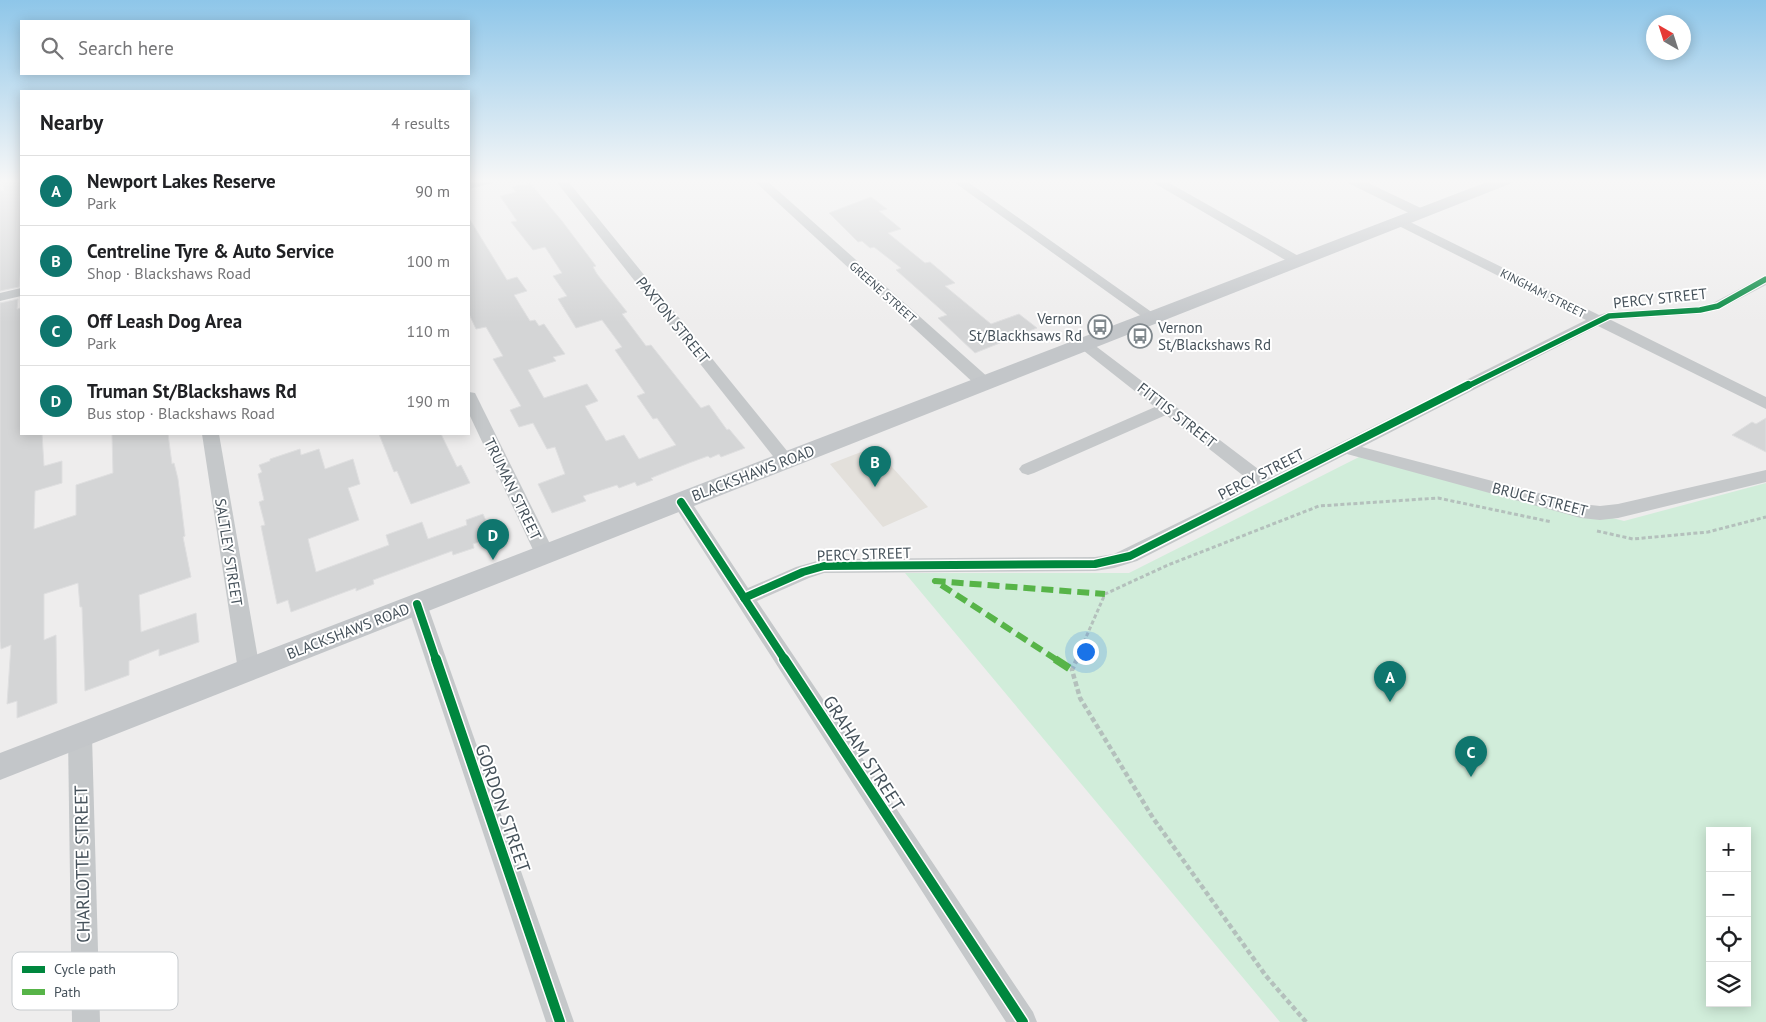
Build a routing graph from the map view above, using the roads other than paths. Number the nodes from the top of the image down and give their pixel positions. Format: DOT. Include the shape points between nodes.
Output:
graph roads {
  1 [pos="599,228"];
  2 [pos="812,228"];
  3 [pos="1025,228"];
  4 [pos="1238,228"];
  5 [pos="1383,228"];
  6 [pos="1413,228"];
  7 [pos="1297,262"];
  8 [pos="1766,279"];
  9 [pos="20,292"];
  10 [pos="0,298"];
  11 [pos="1153,318"];
  12 [pos="1598,320"];
  13 [pos="1084,344"];
  14 [pos="984,383"];
  15 [pos="470,399"];
  16 [pos="1766,404"];
  17 [pos="1167,408"];
  18 [pos="210,435"];
  19 [pos="1345,448"];
  20 [pos="786,461"];
  21 [pos="1028,469"];
  22 [pos="1766,476"];
  23 [pos="1269,486"];
  24 [pos="681,502"];
  25 [pos="545,554"];
  26 [pos="744,598"];
  27 [pos="417,604"];
  28 [pos="249,670"];
  29 [pos="80,736"];
  30 [pos="0,767"];
  31 [pos="85,952"];
  32 [pos="560,1022"];
  33 [pos="1023,1022"];
  1 -- 20 [label="street, PAXTON STREET"];
  2 -- 14 [label="street, GREENE STREET"];
  3 -- 11 [label="street"];
  4 -- 7 [label="street"];
  5 -- 7 [label="main road, BLACKSHAWS ROAD"];
  6 -- 12 [label="street, KINGHAM STREET"];
  7 -- 11 [label="main road, BLACKSHAWS ROAD"];
  8 -- 12 [label="street, PERCY STREET" via="1718,306"];
  9 -- 10 [label="street"];
  11 -- 13 [label="main road, BLACKSHAWS ROAD"];
  12 -- 16 [label="street, KINGHAM STREET"];
  12 -- 19 [label="street, PERCY STREET"];
  13 -- 14 [label="main road, BLACKSHAWS ROAD"];
  13 -- 17 [label="street, FITTIS STREET"];
  14 -- 20 [label="main road, BLACKSHAWS ROAD"];
  15 -- 25 [label="street, TRUMAN STREET"];
  17 -- 21 [label="street"];
  17 -- 23 [label="street, FITTIS STREET"];
  18 -- 28 [label="street, SALTLEY STREET"];
  19 -- 22 [label="street, BRUCE STREET" via="1581,511 1600,513"];
  19 -- 23 [label="street, PERCY STREET"];
  20 -- 24 [label="main road, BLACKSHAWS ROAD"];
  23 -- 26 [label="street, PERCY STREET" via="1114,561 1095,564 824,566 802,572"];
  24 -- 25 [label="main road, BLACKSHAWS ROAD"];
  24 -- 26 [label="street, GRAHAM STREET"];
  25 -- 27 [label="main road, BLACKSHAWS ROAD"];
  26 -- 33 [label="street, GRAHAM STREET"];
  27 -- 28 [label="main road, BLACKSHAWS ROAD"];
  27 -- 32 [label="street, GORDON STREET"];
  28 -- 29 [label="main road, BLACKSHAWS ROAD"];
  29 -- 30 [label="main road, BLACKSHAWS ROAD"];
  29 -- 31 [label="street, CHARLOTTE STREET"];
}
